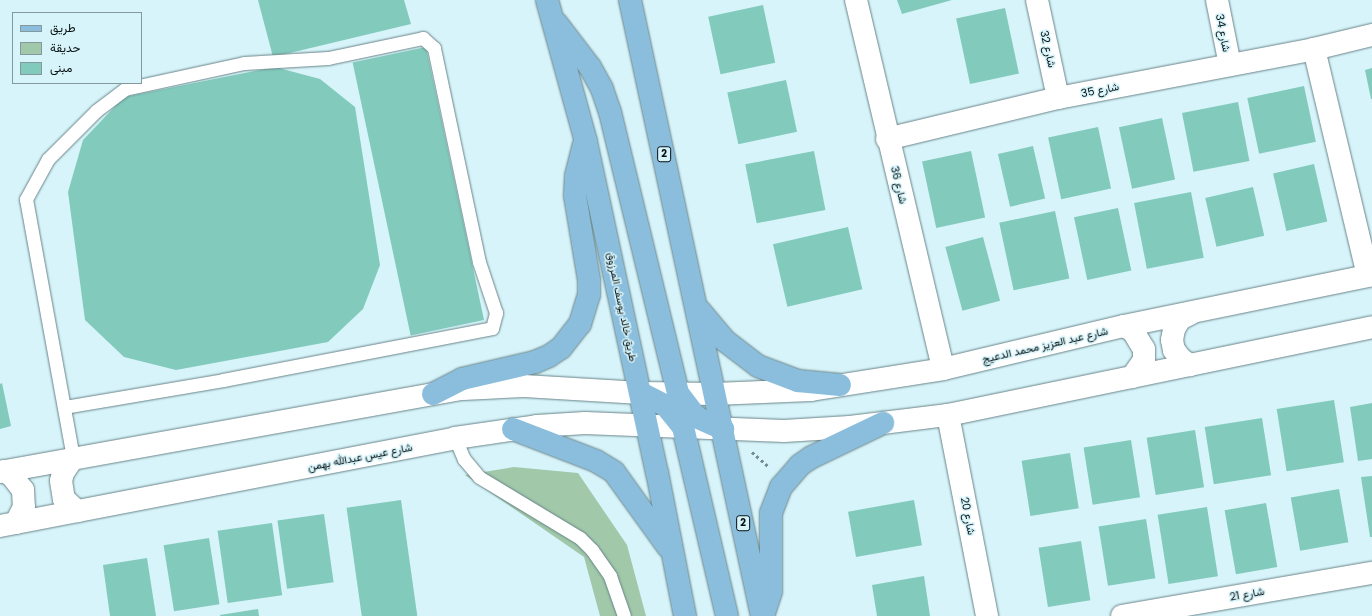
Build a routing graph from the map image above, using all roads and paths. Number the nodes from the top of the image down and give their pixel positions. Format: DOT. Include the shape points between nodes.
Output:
graph roads {
  1 [pos="630,0"];
  2 [pos="856,0"];
  3 [pos="1037,0"];
  4 [pos="1217,0"];
  5 [pos="549,8"];
  6 [pos="1372,35"];
  7 [pos="1314,48"];
  8 [pos="1230,65"];
  9 [pos="1058,98"];
  10 [pos="887,139"];
  11 [pos="586,142"];
  12 [pos="1370,276"];
  13 [pos="698,307"];
  14 [pos="1190,314"];
  15 [pos="1124,326"];
  16 [pos="1372,327"];
  17 [pos="1190,365"];
  18 [pos="944,369"];
  19 [pos="1132,377"];
  20 [pos="840,385"];
  21 [pos="641,393"];
  22 [pos="678,393"];
  23 [pos="433,394"];
  24 [pos="715,394"];
  25 [pos="64,407"];
  26 [pos="948,415"];
  27 [pos="883,423"];
  28 [pos="648,426"];
  29 [pos="683,427"];
  30 [pos="513,429"];
  31 [pos="723,429"];
  32 [pos="455,438"];
  33 [pos="750,450"];
  34 [pos="73,458"];
  35 [pos="2,472"];
  36 [pos="786,480"];
  37 [pos="77,511"];
  38 [pos="8,525"];
  39 [pos="673,554"];
  40 [pos="1372,573"];
  41 [pos="624,616"];
  42 [pos="685,616"];
  43 [pos="727,616"];
  44 [pos="763,616"];
  45 [pos="987,616"];
  46 [pos="1122,616"];
  1 -- 13 [label="main road, 2"];
  2 -- 10 [label="street, شارع 36"];
  3 -- 9 [label="street, شارع 32"];
  4 -- 8 [label="street, شارع 34"];
  5 -- 11 [label="main road, طريق خالد يوسف المرزوق"];
  5 -- 22 [label="main road" via="590,67 602,89 610,112"];
  6 -- 7 [label="street, شارع 35"];
  7 -- 8 [label="street, شارع 35"];
  7 -- 12 [label="street"];
  8 -- 9 [label="street, شارع 35"];
  9 -- 10 [label="street, شارع 35"];
  10 -- 18 [label="street, شارع 36"];
  11 -- 21 [label="main road, طريق خالد يوسف المرزوق"];
  11 -- 23 [label="main road" via="577,171 575,195 589,280 589,295 580,324 561,348 549,356 535,362 462,379"];
  12 -- 14 [label="street, شارع عبد العزيز محمد الدعيج"];
  13 -- 20 [label="main road" via="724,340 758,366 798,381"];
  13 -- 24 [label="main road, 2"];
  14 -- 15 [label="street, شارع عبد العزيز محمد الدعيج"];
  14 -- 17 [label="street" via="1177,324 1172,340 1174,350 1180,359"];
  15 -- 18 [label="street, شارع عبد العزيز محمد الدعيج"];
  15 -- 19 [label="street" via="1133,331 1144,349 1144,360"];
  16 -- 17 [label="street"];
  17 -- 19 [label="street"];
  18 -- 20 [label="street, شارع عبد العزيز محمد الدعيج"];
  19 -- 26 [label="street"];
  20 -- 24 [label="street, شارع عبد العزيز محمد الدعيج" via="781,392"];
  21 -- 22 [label="street"];
  21 -- 23 [label="street" via="524,386"];
  21 -- 28 [label="main road, طريق خالد يوسف المرزوق"];
  21 -- 29 [label="main road" via="666,406"];
  22 -- 24 [label="street"];
  22 -- 31 [label="main road" via="696,417"];
  23 -- 34 [label="street"];
  24 -- 31 [label="main road, 2"];
  25 -- 25 [label="lane" via="223,380 492,328 496,313 479,262 434,48 423,38 328,58 244,63 125,89 96,111 48,159 26,199"];
  25 -- 34 [label="lane"];
  26 -- 27 [label="street"];
  26 -- 45 [label="street, شارع 20"];
  27 -- 31 [label="street" via="810,431"];
  27 -- 36 [label="main road" via="812,457"];
  28 -- 29 [label="street, شارع عيس عبدالله بهمن"];
  28 -- 30 [label="street, شارع عيس عبدالله بهمن" via="585,423"];
  28 -- 39 [label="main road, طريق خالد يوسف المرزوق"];
  29 -- 31 [label="street, شارع عيس عبدالله بهمن"];
  29 -- 43 [label="main road"];
  30 -- 32 [label="street, شارع عيس عبدالله بهمن"];
  30 -- 39 [label="main road" via="596,461 614,472"];
  31 -- 44 [label="main road, 2"];
  32 -- 37 [label="street, شارع عيس عبدالله بهمن"];
  32 -- 41 [label="lane" via="464,459 479,477 580,538 592,550 610,576"];
  33 -- 36 [label="path"];
  34 -- 35 [label="street"];
  34 -- 37 [label="street" via="62,473 61,481 64,498"];
  35 -- 38 [label="street" via="12,476 22,490 24,507"];
  36 -- 44 [label="main road" via="771,513 771,592"];
  37 -- 38 [label="street, شارع عيس عبدالله بهمن"];
  39 -- 42 [label="main road, طريق خالد يوسف المرزوق"];
  40 -- 46 [label="street, شارع 21"];
}
